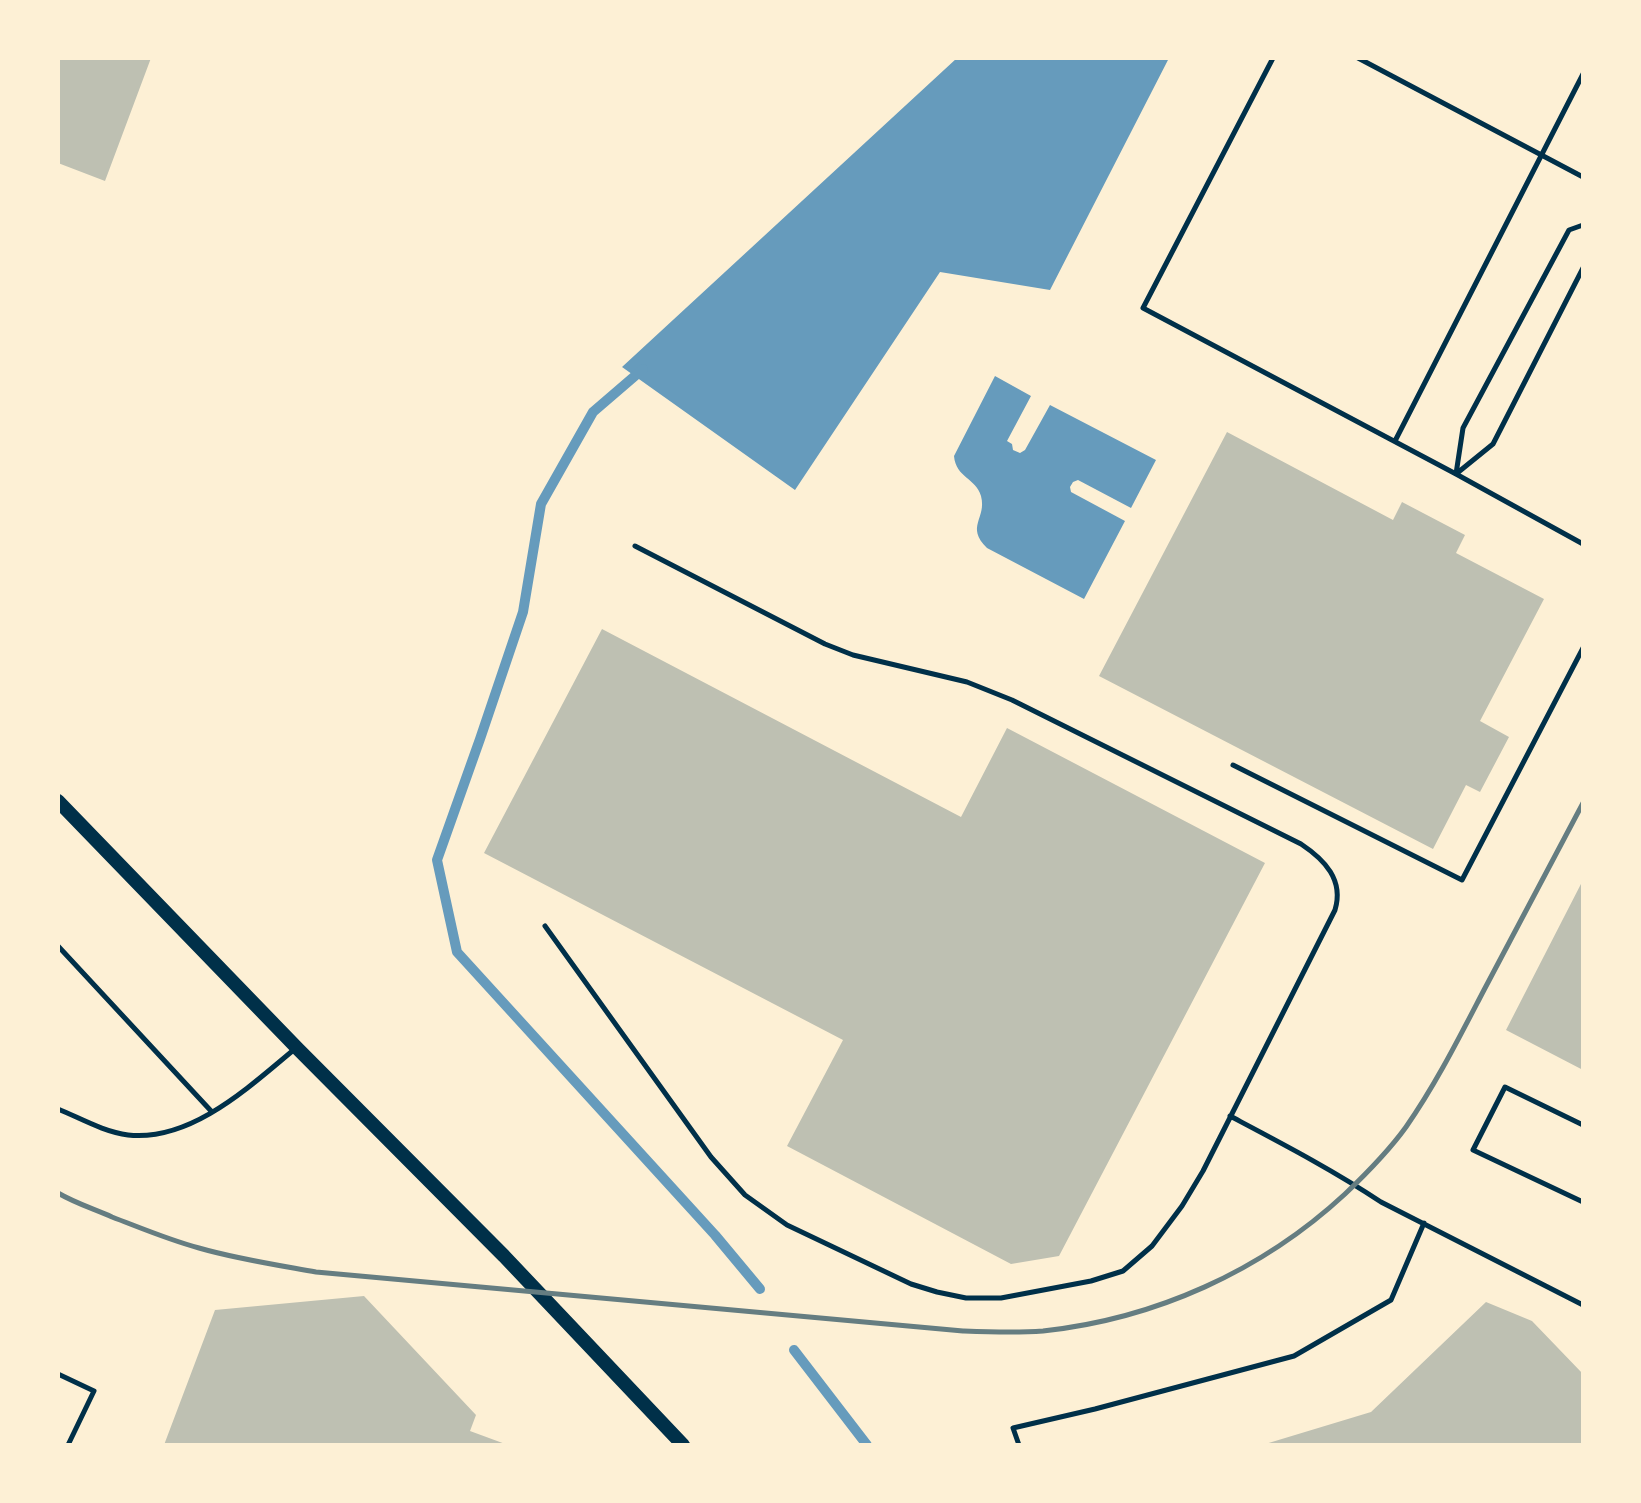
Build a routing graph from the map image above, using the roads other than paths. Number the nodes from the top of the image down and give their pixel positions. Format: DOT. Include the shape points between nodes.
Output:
graph roads {
  1 [pos="1273,58"];
  2 [pos="1358,58"];
  3 [pos="1583,74"];
  4 [pos="1542,155"];
  5 [pos="1583,177"];
  6 [pos="1583,225"];
  7 [pos="1583,268"];
  8 [pos="1395,442"];
  9 [pos="1456,474"];
  10 [pos="1583,544"];
  11 [pos="635,545"];
  12 [pos="1583,648"];
  13 [pos="1233,765"];
  14 [pos="58,801"];
  15 [pos="545,926"];
  16 [pos="58,946"];
  17 [pos="297,1048"];
  18 [pos="58,1109"];
  19 [pos="212,1112"];
  20 [pos="1230,1116"];
  21 [pos="1583,1125"];
  22 [pos="1583,1202"];
  23 [pos="1424,1223"];
  24 [pos="1583,1305"];
  25 [pos="58,1374"];
  26 [pos="68,1445"];
  27 [pos="683,1445"];
  28 [pos="1019,1445"];
  1 -- 8 [label="lane" via="1143,308"];
  2 -- 4 [label="lane"];
  3 -- 4 [label="lane"];
  4 -- 5 [label="lane"];
  4 -- 8 [label="lane"];
  6 -- 9 [label="lane" via="1569,230 1463,428"];
  7 -- 9 [label="lane" via="1493,444"];
  8 -- 9 [label="lane"];
  9 -- 10 [label="lane"];
  11 -- 20 [label="lane" via="825,644 967,682 1012,699 1319,856 1337,885 1335,910"];
  12 -- 13 [label="lane" via="1462,880"];
  14 -- 17 [label="main road"];
  15 -- 20 [label="lane" via="711,1157 745,1195 787,1224 937,1292 1001,1298 1123,1271 1152,1246 1182,1206"];
  16 -- 19 [label="lane"];
  17 -- 19 [label="lane"];
  17 -- 27 [label="main road"];
  18 -- 19 [label="lane" via="110,1132 144,1136 172,1130"];
  20 -- 23 [label="lane"];
  21 -- 22 [label="lane" via="1505,1087 1474,1150"];
  23 -- 24 [label="lane"];
  23 -- 28 [label="lane" via="1391,1300 1294,1356 1013,1428"];
  25 -- 26 [label="lane" via="94,1391"];
}
